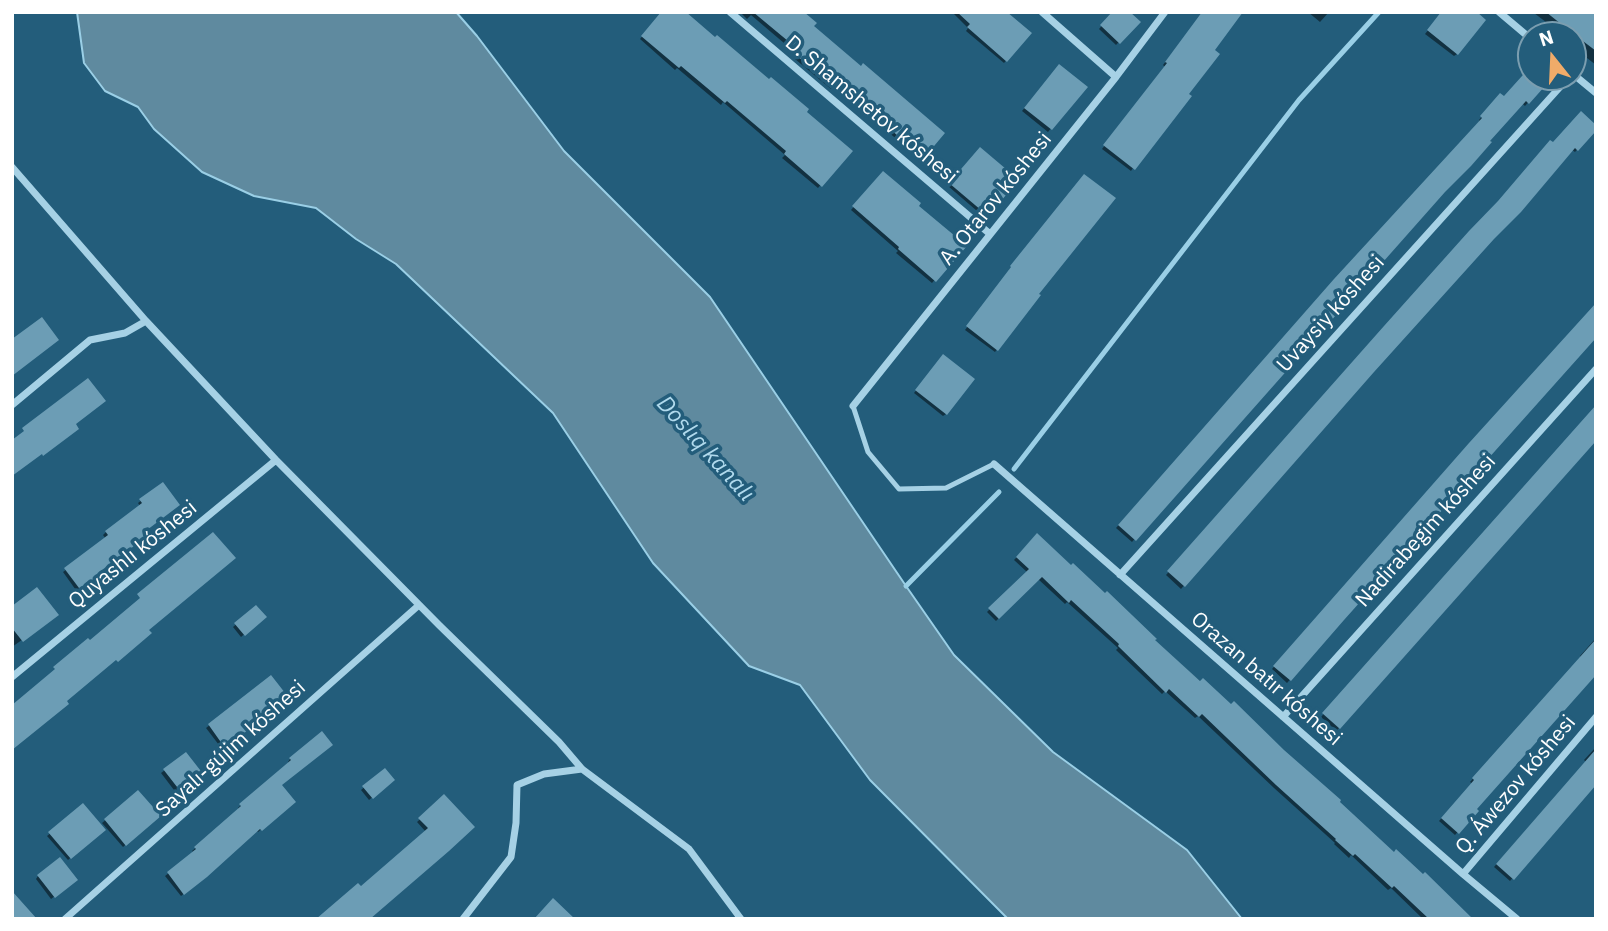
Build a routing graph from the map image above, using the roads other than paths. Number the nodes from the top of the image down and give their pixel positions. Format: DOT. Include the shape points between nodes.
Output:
graph roads {
  1 [pos="730,12"];
  2 [pos="1042,12"];
  3 [pos="1165,12"];
  4 [pos="1499,12"];
  5 [pos="1517,27"];
  6 [pos="1116,77"];
  7 [pos="1557,91"];
  8 [pos="12,167"];
  9 [pos="990,234"];
  10 [pos="146,321"];
  11 [pos="1596,369"];
  12 [pos="12,405"];
  13 [pos="853,406"];
  14 [pos="276,460"];
  15 [pos="994,464"];
  16 [pos="1120,575"];
  17 [pos="419,605"];
  18 [pos="12,677"];
  19 [pos="1283,717"];
  20 [pos="1596,717"];
  21 [pos="582,769"];
  22 [pos="1463,874"];
  23 [pos="65,919"];
  24 [pos="463,919"];
  25 [pos="741,919"];
  26 [pos="1517,919"];
  1 -- 9 [label="street, D. Shamshetov kóshesi"];
  2 -- 6 [label="street"];
  3 -- 6 [label="street, A. Otarov kóshesi"];
  4 -- 5 [label="street"];
  6 -- 9 [label="street, A. Otarov kóshesi"];
  7 -- 16 [label="street, Uvaysiy kóshesi"];
  8 -- 10 [label="street"];
  9 -- 13 [label="street, A. Otarov kóshesi"];
  10 -- 12 [label="street" via="125,333 90,340"];
  10 -- 14 [label="street"];
  11 -- 19 [label="street, Nadirabegim kóshesi"];
  13 -- 15 [label="lane" via="868,452 899,489 946,488"];
  14 -- 17 [label="street"];
  14 -- 18 [label="street, Quyashlı kóshesi"];
  15 -- 16 [label="street, Orazan batır kóshesi"];
  16 -- 19 [label="street, Orazan batır kóshesi"];
  17 -- 21 [label="street"];
  17 -- 23 [label="street, Sayalı-gújim kóshesi"];
  19 -- 22 [label="street, Orazan batır kóshesi"];
  20 -- 22 [label="street, Q. Áwezov kóshesi"];
  21 -- 24 [label="street" via="544,774 517,785 511,857"];
  21 -- 25 [label="street" via="689,849"];
  22 -- 26 [label="street, Orazan batır kóshesi"];
}
